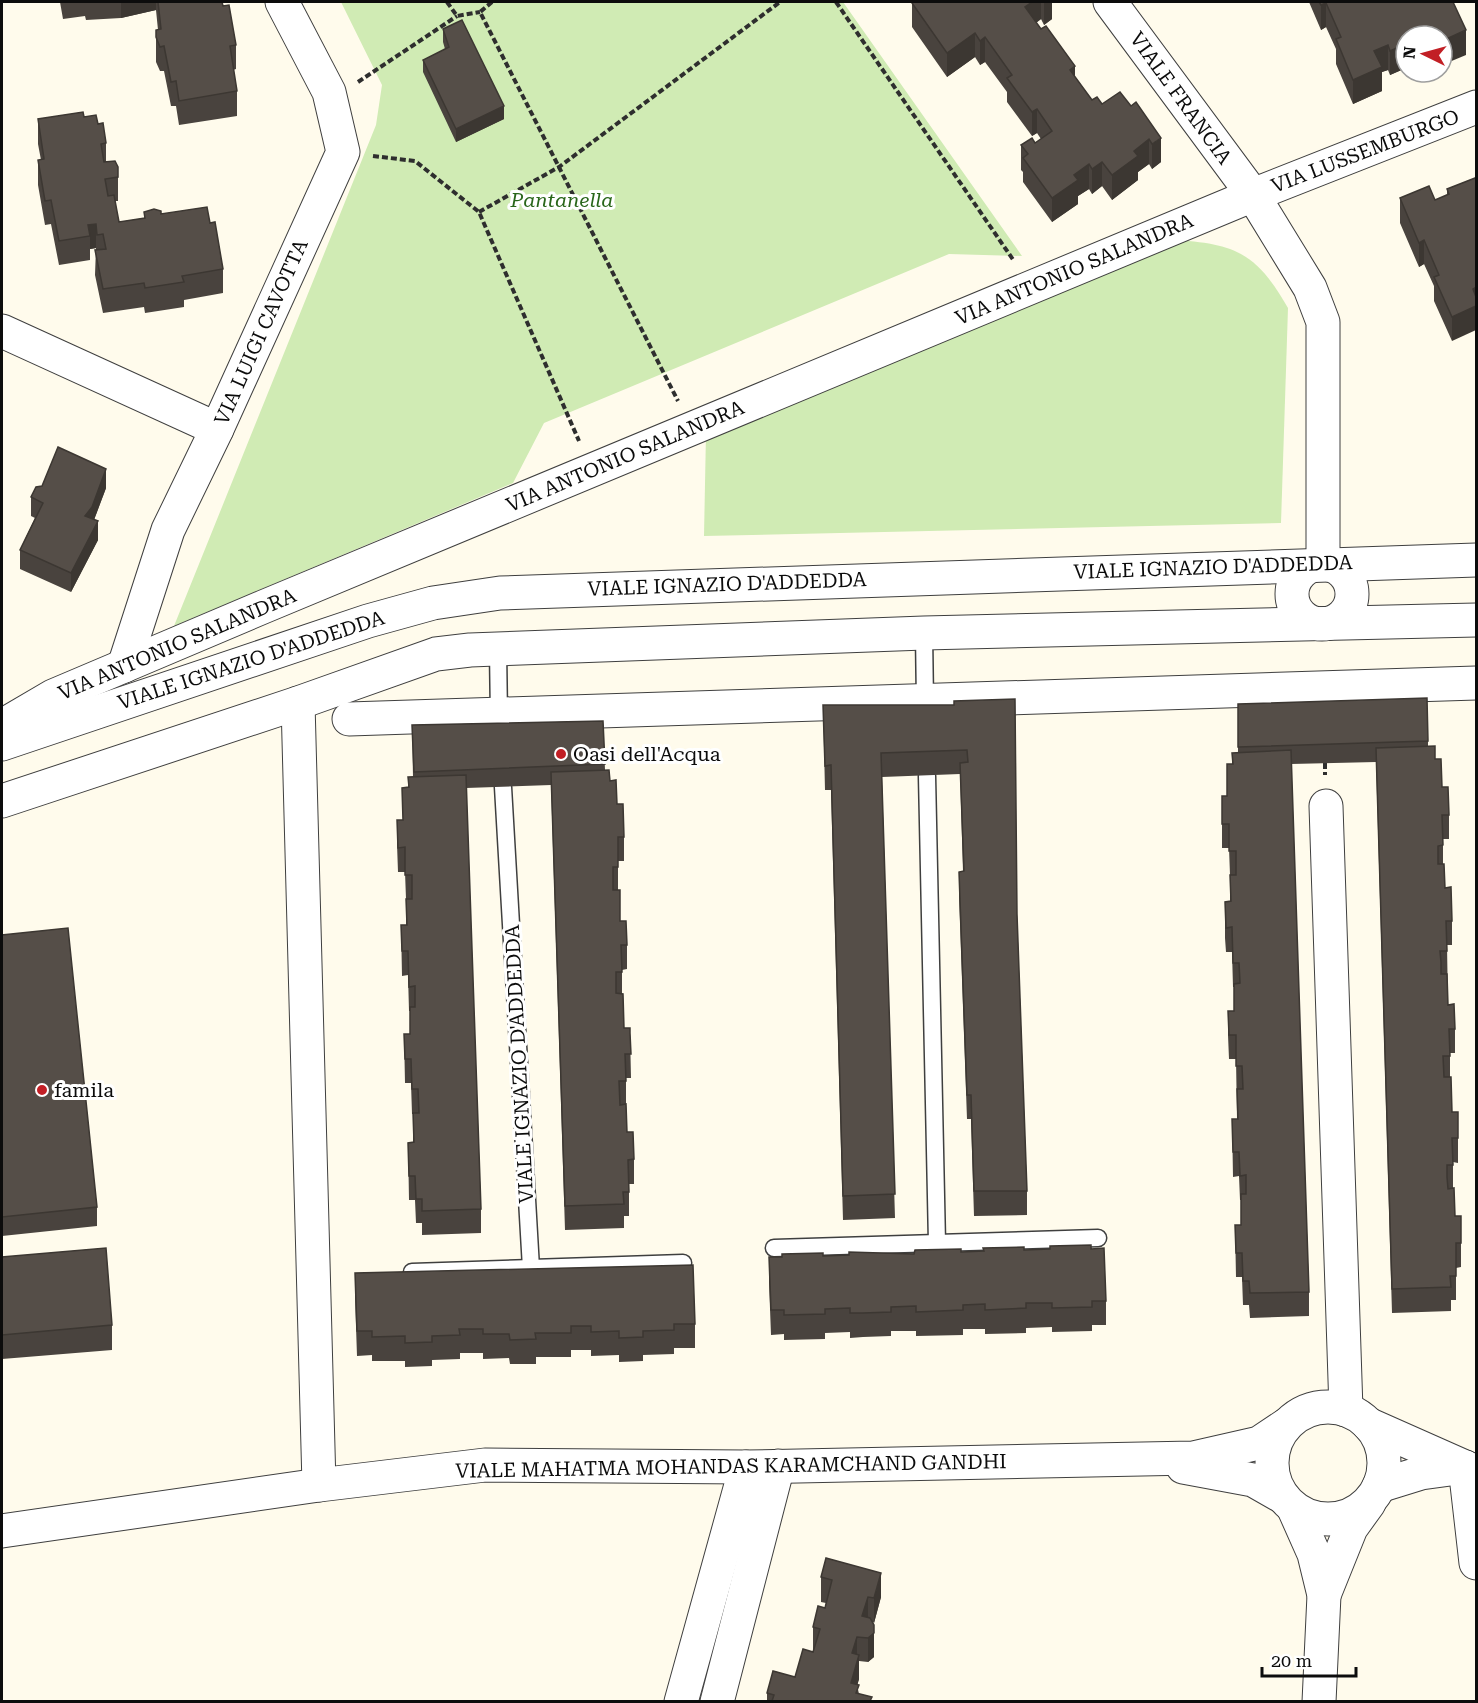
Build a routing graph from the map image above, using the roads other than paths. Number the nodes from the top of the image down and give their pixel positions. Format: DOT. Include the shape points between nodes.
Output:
graph roads {
  1 [pos="282,2"];
  2 [pos="1110,2"];
  3 [pos="1476,107"];
  4 [pos="1252,195"];
  5 [pos="2,331"];
  6 [pos="217,429"];
  7 [pos="1476,560"];
  8 [pos="1323,564"];
  9 [pos="1476,620"];
  10 [pos="1325,624"];
  11 [pos="924,633"];
  12 [pos="498,649"];
  13 [pos="124,666"];
  14 [pos="1476,682"];
  15 [pos="298,703"];
  16 [pos="925,710"];
  17 [pos="349,719"];
  18 [pos="500,723"];
  19 [pos="2,726"];
  20 [pos="2,744"];
  21 [pos="927,776"];
  22 [pos="503,787"];
  23 [pos="2,801"];
  24 [pos="1326,806"];
  25 [pos="1098,1238"];
  26 [pos="937,1243"];
  27 [pos="774,1248"];
  28 [pos="683,1263"];
  29 [pos="531,1268"];
  30 [pos="392,1273"];
  31 [pos="1357,1417"];
  32 [pos="1286,1425"];
  33 [pos="1140,1460"];
  34 [pos="778,1466"];
  35 [pos="746,1467"];
  36 [pos="1471,1467"];
  37 [pos="319,1485"];
  38 [pos="1375,1493"];
  39 [pos="1289,1503"];
  40 [pos="2,1531"];
  41 [pos="1476,1563"];
  42 [pos="1324,1595"];
  43 [pos="681,1701"];
  44 [pos="717,1701"];
  45 [pos="1318,1701"];
  1 -- 6 [label="street, VIA LUIGI CAVOTTA" via="331,100 343,152"];
  2 -- 4 [label="street, VIALE FRANCIA"];
  3 -- 4 [label="street, VIA LUSSEMBURGO"];
  4 -- 8 [label="street, VIALE FRANCIA" via="1310,288 1323,322"];
  4 -- 13 [label="street, VIA ANTONIO SALANDRA"];
  5 -- 6 [label="street"];
  6 -- 13 [label="street, VIA LUIGI CAVOTTA" via="168,530"];
  7 -- 8 [label="street, VIALE IGNAZIO D'ADDEDDA"];
  8 -- 10 [label="street" via="1342,570 1352,594 1344,614"];
  8 -- 20 [label="street, VIALE IGNAZIO D'ADDEDDA" via="500,593 433,603 368,621"];
  9 -- 10 [label="street"];
  10 -- 11 [label="street"];
  11 -- 12 [label="street"];
  11 -- 16 [label="lane"];
  12 -- 15 [label="street" via="436,654"];
  12 -- 18 [label="lane"];
  13 -- 19 [label="street, VIA ANTONIO SALANDRA" via="53,696"];
  14 -- 16 [label="street"];
  15 -- 23 [label="street"];
  15 -- 37 [label="street"];
  16 -- 18 [label="street"];
  17 -- 18 [label="street"];
  21 -- 26 [label="lane"];
  22 -- 29 [label="lane, VIALE IGNAZIO D'ADDEDDA"];
  24 -- 31 [label="street"];
  25 -- 26 [label="lane"];
  26 -- 27 [label="lane"];
  28 -- 29 [label="lane"];
  29 -- 30 [label="lane"];
  31 -- 32 [label="street" via="1330,1407 1314,1408"];
  31 -- 36 [label="street"];
  31 -- 38 [label="street" via="1378,1437 1383,1453 1384,1470"];
  32 -- 33 [label="street, VIALE MAHATMA MOHANDAS KARAMCHAND GANDHI" via="1259,1443 1235,1450 1193,1458"];
  32 -- 39 [label="street" via="1276,1441 1272,1460 1274,1479"];
  33 -- 34 [label="street, VIALE MAHATMA MOHANDAS KARAMCHAND GANDHI"];
  33 -- 39 [label="street, VIALE MAHATMA MOHANDAS KARAMCHAND GANDHI" via="1253,1480"];
  34 -- 35 [label="street, VIALE MAHATMA MOHANDAS KARAMCHAND GANDHI"];
  34 -- 44 [label="street"];
  35 -- 37 [label="street, VIALE MAHATMA MOHANDAS KARAMCHAND GANDHI" via="485,1465"];
  35 -- 43 [label="street"];
  36 -- 38 [label="street" via="1421,1473"];
  36 -- 41 [label="street"];
  37 -- 40 [label="street, VIALE MAHATMA MOHANDAS KARAMCHAND GANDHI"];
  38 -- 39 [label="street" via="1358,1511 1326,1520 1309,1516"];
  38 -- 42 [label="street" via="1351,1528"];
  39 -- 42 [label="street" via="1314,1554"];
  42 -- 45 [label="street"];
}
